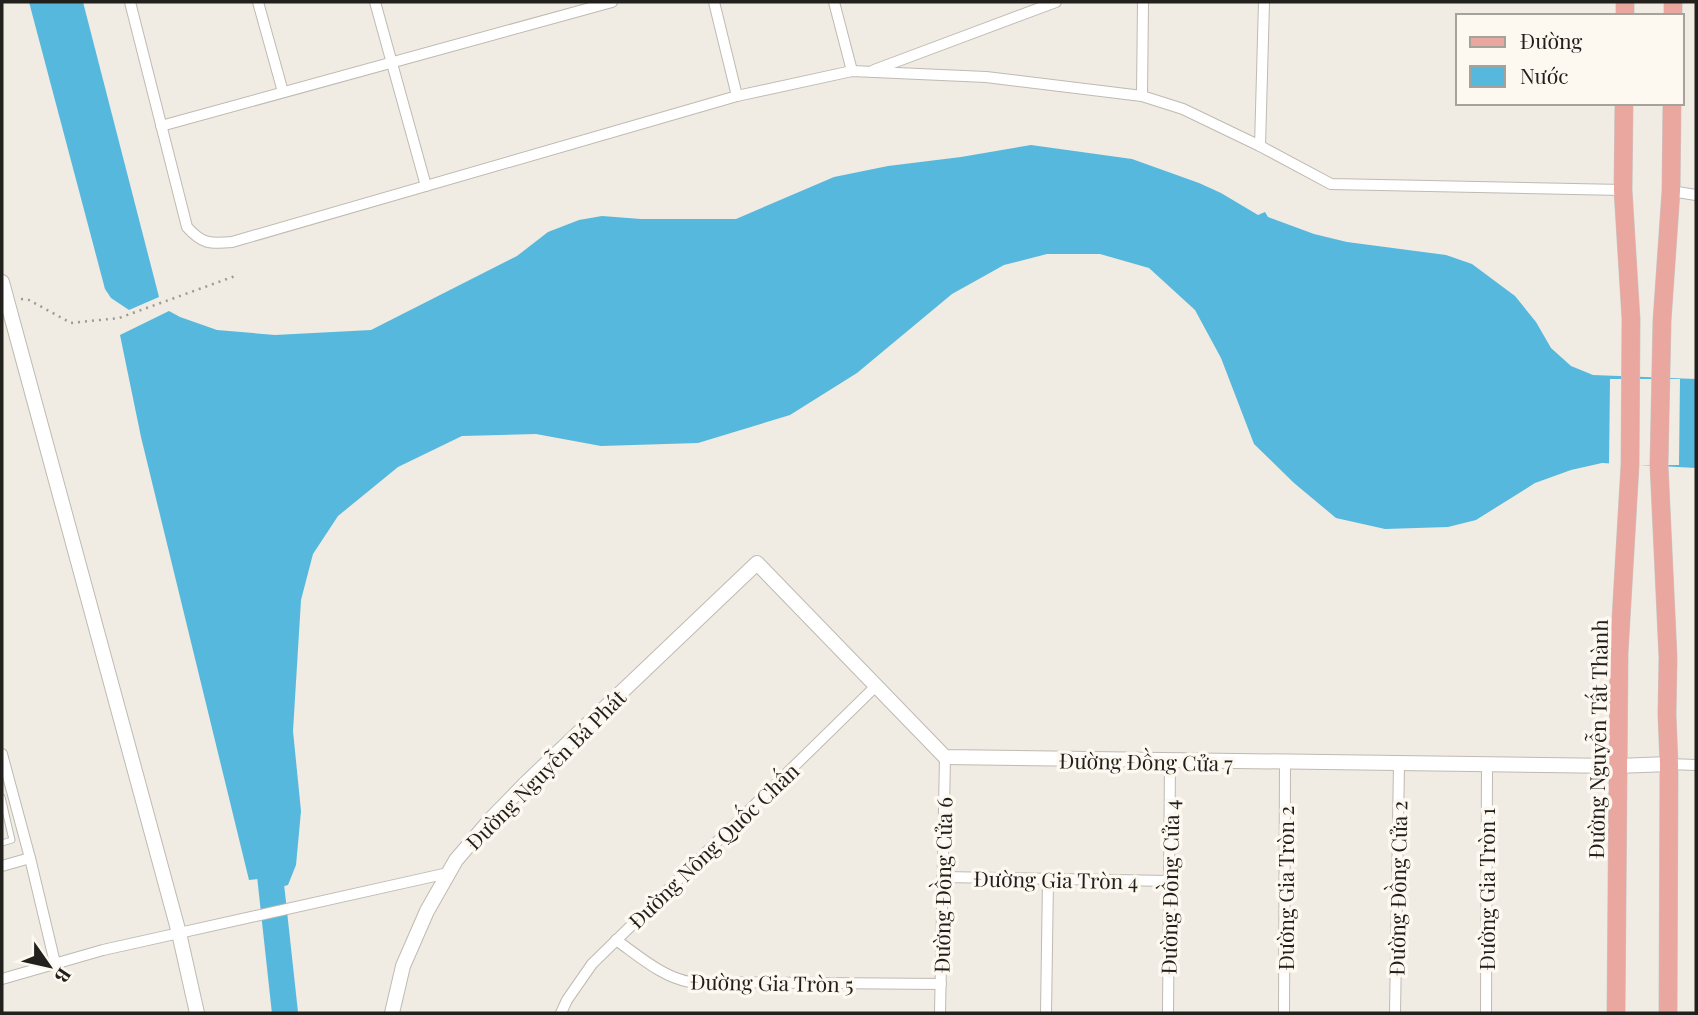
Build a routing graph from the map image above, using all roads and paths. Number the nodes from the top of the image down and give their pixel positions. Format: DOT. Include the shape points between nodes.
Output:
graph roads {
  1 [pos="130,2"];
  2 [pos="258,2"];
  3 [pos="375,2"];
  4 [pos="559,2"];
  5 [pos="612,2"];
  6 [pos="713,2"];
  7 [pos="834,2"];
  8 [pos="1056,2"];
  9 [pos="1143,2"];
  10 [pos="1264,2"];
  11 [pos="562,16"];
  12 [pos="392,62"];
  13 [pos="852,71"];
  14 [pos="868,72"];
  15 [pos="283,92"];
  16 [pos="737,96"];
  17 [pos="1142,96"];
  18 [pos="1624,105"];
  19 [pos="1672,105"];
  20 [pos="162,126"];
  21 [pos="1260,146"];
  22 [pos="426,186"];
  23 [pos="1623,190"];
  24 [pos="1671,191"];
  25 [pos="1696,195"];
  26 [pos="238,275"];
  27 [pos="2,282"];
  28 [pos="3,297"];
  29 [pos="876,686"];
  30 [pos="2,754"];
  31 [pos="945,757"];
  32 [pos="1170,761"];
  33 [pos="1285,762"];
  34 [pos="1399,764"];
  35 [pos="1669,764"];
  36 [pos="1487,765"];
  37 [pos="1696,765"];
  38 [pos="1617,766"];
  39 [pos="2,797"];
  40 [pos="2,843"];
  41 [pos="30,858"];
  42 [pos="2,866"];
  43 [pos="448,873"];
  44 [pos="942,877"];
  45 [pos="1048,879"];
  46 [pos="1169,881"];
  47 [pos="178,933"];
  48 [pos="615,940"];
  49 [pos="55,963"];
  50 [pos="2,979"];
  51 [pos="941,984"];
  52 [pos="197,1013"];
  53 [pos="392,1013"];
  54 [pos="561,1013"];
  55 [pos="940,1013"];
  56 [pos="1046,1013"];
  57 [pos="1168,1013"];
  58 [pos="1284,1013"];
  59 [pos="1395,1013"];
  60 [pos="1486,1013"];
  61 [pos="1616,1013"];
  62 [pos="1668,1013"];
  1 -- 20 [label="street"];
  2 -- 15 [label="street"];
  3 -- 12 [label="street"];
  4 -- 11 [label="street"];
  5 -- 11 [label="street"];
  6 -- 16 [label="street"];
  7 -- 13 [label="street"];
  8 -- 14 [label="street"];
  9 -- 17 [label="street"];
  10 -- 21 [label="street"];
  11 -- 12 [label="street"];
  12 -- 15 [label="street"];
  12 -- 22 [label="street"];
  13 -- 14 [label="street"];
  13 -- 16 [label="street"];
  14 -- 17 [label="street" via="986,77"];
  15 -- 20 [label="street"];
  16 -- 22 [label="street"];
  17 -- 21 [label="street" via="1183,109"];
  18 -- 23 [label="main road"];
  19 -- 24 [label="main road"];
  20 -- 22 [label="street" via="187,227 212,244"];
  21 -- 23 [label="street" via="1331,184"];
  23 -- 38 [label="main road, Đường Nguyễn Tất Thành" via="1631,319 1630,465"];
  24 -- 25 [label="street"];
  24 -- 35 [label="main road" via="1659,465"];
  26 -- 28 [label="path" via="119,318 83,322 71,323 29,300"];
  27 -- 28 [label="street"];
  28 -- 47 [label="street"];
  29 -- 31 [label="street"];
  29 -- 43 [label="street, Đường Nguyễn Bá Phát" via="757,563 517,792"];
  29 -- 48 [label="street, Đường Nông Quốc Chấn"];
  30 -- 41 [label="street"];
  31 -- 32 [label="street, Đường Đồng Cửa 7"];
  31 -- 44 [label="street, Đường Đồng Cửa 6"];
  32 -- 33 [label="street, Đường Đồng Cửa 7"];
  32 -- 46 [label="street, Đường Đồng Cửa 4"];
  33 -- 34 [label="street, Đường Đồng Cửa 7"];
  33 -- 58 [label="street, Đường Gia Tròn 2"];
  34 -- 36 [label="street, Đường Đồng Cửa 7"];
  34 -- 59 [label="street, Đường Đồng Cửa 2"];
  35 -- 37 [label="street"];
  35 -- 38 [label="street, Đường Đồng Cửa 7"];
  35 -- 62 [label="main road"];
  36 -- 38 [label="street, Đường Đồng Cửa 7"];
  36 -- 60 [label="street, Đường Gia Tròn 1"];
  38 -- 61 [label="main road, Đường Nguyễn Tất Thành"];
  39 -- 40 [label="lane" via="12,840"];
  41 -- 42 [label="street"];
  41 -- 49 [label="street"];
  43 -- 47 [label="street"];
  43 -- 53 [label="street, Đường Nguyễn Bá Phát" via="404,966"];
  44 -- 45 [label="street, Đường Gia Tròn 4"];
  44 -- 51 [label="street, Đường Đồng Cửa 6"];
  45 -- 46 [label="street, Đường Gia Tròn 4"];
  45 -- 56 [label="street"];
  46 -- 57 [label="street, Đường Đồng Cửa 4"];
  47 -- 49 [label="street"];
  47 -- 52 [label="street"];
  48 -- 51 [label="street, Đường Gia Tròn 5" via="675,979 691,982"];
  48 -- 54 [label="street, Đường Nông Quốc Chấn" via="592,964"];
  49 -- 50 [label="street"];
  51 -- 55 [label="street, Đường Đồng Cửa 6"];
}
